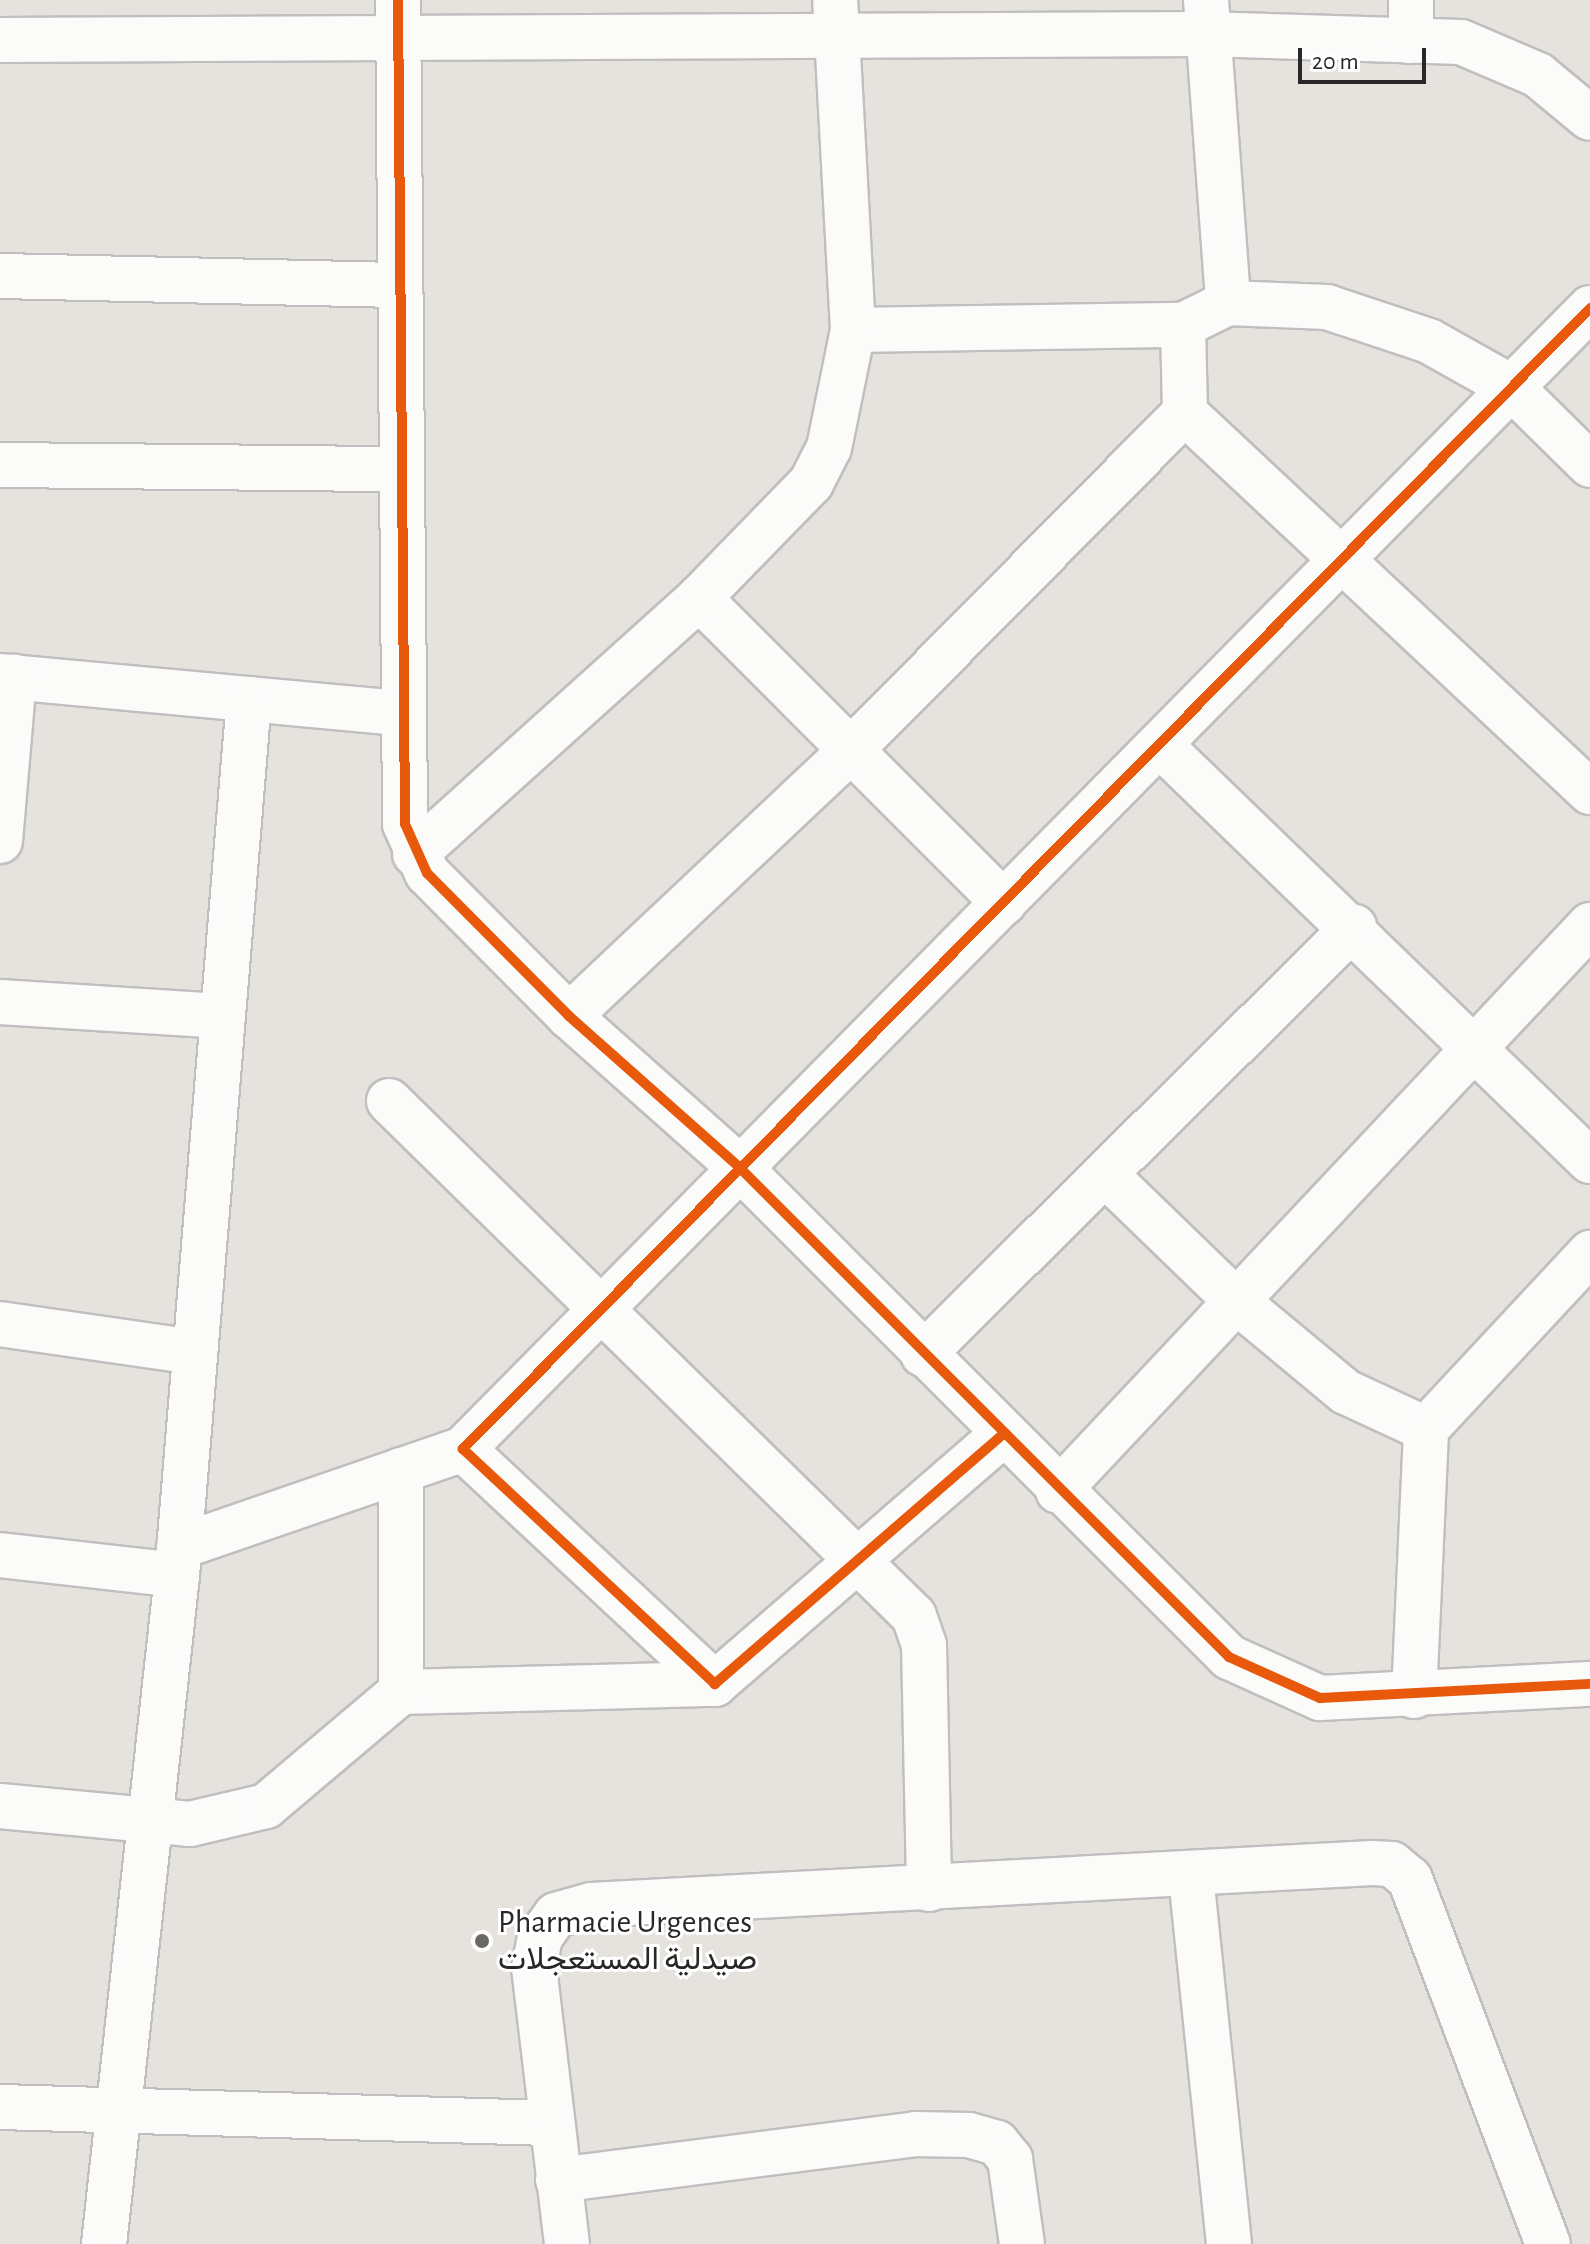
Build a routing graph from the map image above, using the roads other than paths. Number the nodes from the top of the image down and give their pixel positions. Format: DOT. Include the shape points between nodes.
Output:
graph roads {
  1 [pos="398,0"];
  2 [pos="1206,17"];
  3 [pos="627,19"];
  4 [pos="835,19"];
  5 [pos="1411,21"];
  6 [pos="0,40"];
  7 [pos="397,43"];
  8 [pos="1590,118"];
  9 [pos="0,276"];
  10 [pos="398,285"];
  11 [pos="1228,303"];
  12 [pos="1590,308"];
  13 [pos="1183,325"];
  14 [pos="853,330"];
  15 [pos="1511,387"];
  16 [pos="1185,413"];
  17 [pos="0,465"];
  18 [pos="1590,465"];
  19 [pos="402,469"];
  20 [pos="1342,556"];
  21 [pos="699,598"];
  22 [pos="7,676"];
  23 [pos="249,699"];
  24 [pos="401,713"];
  25 [pos="1161,746"];
  26 [pos="850,751"];
  27 [pos="1590,792"];
  28 [pos="0,841"];
  29 [pos="415,854"];
  30 [pos="1004,903"];
  31 [pos="1590,925"];
  32 [pos="1354,927"];
  33 [pos="0,1002"];
  34 [pos="223,1016"];
  35 [pos="569,1016"];
  36 [pos="1472,1047"];
  37 [pos="389,1101"];
  38 [pos="1590,1161"];
  39 [pos="740,1168"];
  40 [pos="1106,1175"];
  41 [pos="1590,1253"];
  42 [pos="1235,1300"];
  43 [pos="602,1308"];
  44 [pos="0,1324"];
  45 [pos="195,1352"];
  46 [pos="923,1354"];
  47 [pos="1426,1429"];
  48 [pos="1001,1436"];
  49 [pos="463,1449"];
  50 [pos="401,1470"];
  51 [pos="1058,1491"];
  52 [pos="0,1555"];
  53 [pos="178,1561"];
  54 [pos="857,1561"];
  55 [pos="715,1684"];
  56 [pos="1588,1691"];
  57 [pos="401,1692"];
  58 [pos="1414,1696"];
  59 [pos="0,1806"];
  60 [pos="151,1821"];
  61 [pos="1191,1876"];
  62 [pos="929,1889"];
  63 [pos="0,2107"];
  64 [pos="118,2112"];
  65 [pos="550,2123"];
  66 [pos="558,2180"];
  67 [pos="104,2244"];
  68 [pos="567,2244"];
  69 [pos="1022,2244"];
  70 [pos="1229,2244"];
  71 [pos="1548,2244"];
  1 -- 7 [label="street"];
  2 -- 4 [label="street"];
  2 -- 5 [label="street"];
  2 -- 11 [label="street"];
  3 -- 4 [label="street"];
  3 -- 7 [label="street"];
  4 -- 14 [label="street"];
  5 -- 8 [label="street" via="1501,54"];
  6 -- 7 [label="street"];
  7 -- 10 [label="street"];
  9 -- 10 [label="street"];
  10 -- 19 [label="street"];
  11 -- 13 [label="street"];
  11 -- 15 [label="street" via="1373,317"];
  12 -- 15 [label="street"];
  13 -- 14 [label="street"];
  13 -- 16 [label="street"];
  14 -- 21 [label="street" via="843,403 811,483"];
  15 -- 18 [label="street"];
  15 -- 20 [label="street"];
  16 -- 20 [label="street"];
  16 -- 26 [label="street"];
  17 -- 19 [label="street"];
  19 -- 24 [label="street"];
  20 -- 25 [label="street"];
  20 -- 27 [label="street"];
  21 -- 26 [label="street"];
  21 -- 29 [label="street"];
  22 -- 23 [label="street"];
  22 -- 28 [label="street"];
  23 -- 24 [label="street"];
  23 -- 34 [label="street"];
  24 -- 29 [label="street" via="405,824"];
  25 -- 30 [label="street"];
  25 -- 32 [label="street"];
  26 -- 30 [label="street"];
  26 -- 35 [label="street"];
  29 -- 35 [label="street"];
  30 -- 39 [label="street"];
  31 -- 36 [label="street"];
  32 -- 36 [label="street"];
  32 -- 40 [label="street"];
  33 -- 34 [label="street"];
  34 -- 45 [label="street"];
  35 -- 39 [label="street"];
  36 -- 38 [label="street"];
  36 -- 42 [label="street"];
  37 -- 43 [label="street"];
  39 -- 43 [label="street"];
  39 -- 46 [label="street"];
  40 -- 42 [label="street"];
  40 -- 46 [label="street"];
  41 -- 47 [label="street"];
  42 -- 47 [label="street" via="1346,1392"];
  42 -- 51 [label="street"];
  43 -- 49 [label="street"];
  43 -- 54 [label="street"];
  44 -- 45 [label="street"];
  45 -- 53 [label="street"];
  46 -- 48 [label="street"];
  47 -- 58 [label="street"];
  48 -- 51 [label="street"];
  48 -- 54 [label="street"];
  49 -- 50 [label="street"];
  49 -- 55 [label="street"];
  50 -- 53 [label="street"];
  50 -- 57 [label="street"];
  51 -- 58 [label="street" via="1229,1657 1268,1680 1320,1698"];
  52 -- 53 [label="street"];
  53 -- 60 [label="street"];
  54 -- 55 [label="street"];
  54 -- 62 [label="street" via="895,1590 924,1645"];
  55 -- 57 [label="street"];
  56 -- 58 [label="street"];
  57 -- 60 [label="street" via="266,1806 190,1824"];
  59 -- 60 [label="street"];
  60 -- 64 [label="street"];
  61 -- 62 [label="street"];
  61 -- 70 [label="street"];
  61 -- 71 [label="street" via="1372,1863 1392,1864 1410,1879"];
  62 -- 65 [label="street" via="591,1905 556,1915 540,1937 534,1968"];
  63 -- 64 [label="street"];
  64 -- 65 [label="street"];
  64 -- 67 [label="street"];
  65 -- 66 [label="street"];
  66 -- 68 [label="street"];
  66 -- 69 [label="street" via="915,2134 969,2135 997,2143 1010,2159"];
}
